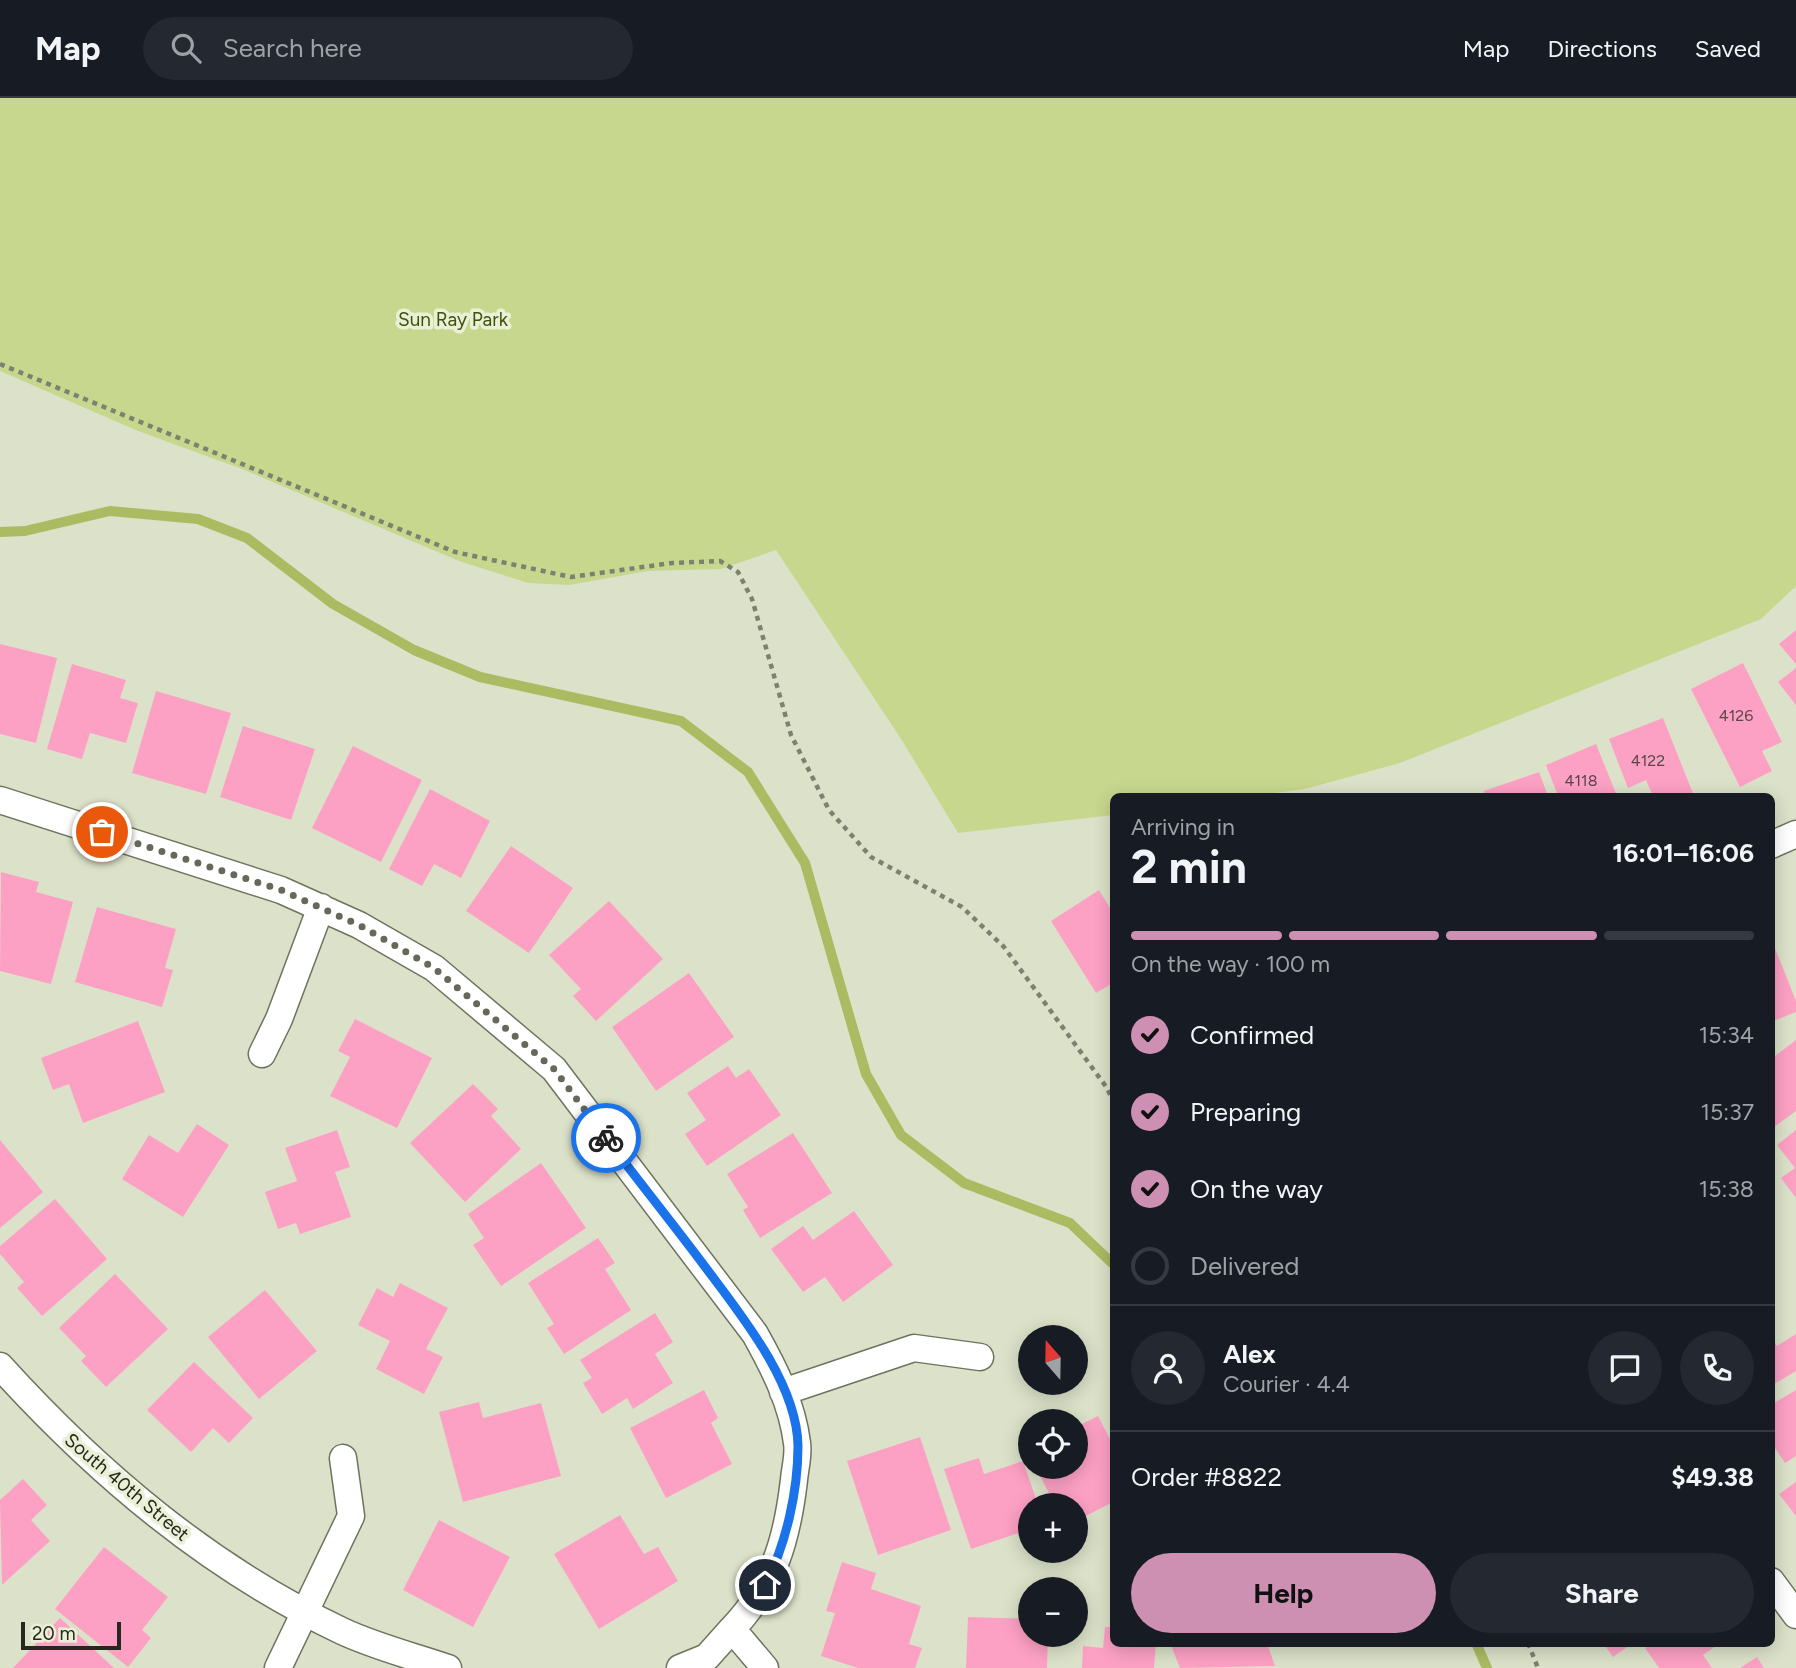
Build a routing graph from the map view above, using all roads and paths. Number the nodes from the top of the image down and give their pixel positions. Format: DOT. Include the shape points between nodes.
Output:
graph roads {
  1 [pos="0,364"];
  2 [pos="0,800"];
  3 [pos="321,908"];
  4 [pos="262,1055"];
  5 [pos="1110,1094"];
  6 [pos="980,1357"];
  7 [pos="0,1366"];
  8 [pos="783,1392"];
  9 [pos="343,1458"];
  10 [pos="1775,1586"];
  11 [pos="306,1611"];
  12 [pos="1796,1615"];
  13 [pos="732,1629"];
  14 [pos="1530,1647"];
  15 [pos="278,1668"];
  16 [pos="448,1668"];
  17 [pos="680,1668"];
  18 [pos="765,1668"];
  19 [pos="1538,1668"];
  1 -- 5 [label="path" via="455,552 571,577 720,561 738,572 752,600 791,735 829,810 871,857 962,907 1004,947"];
  2 -- 3 [label="street" via="281,890"];
  3 -- 4 [label="street"];
  3 -- 8 [label="street" via="434,968 554,1069 755,1334"];
  6 -- 8 [label="street" via="914,1348"];
  7 -- 11 [label="street, South 40th Street" via="65,1436 160,1519 251,1582"];
  8 -- 13 [label="street" via="798,1445 791,1508 775,1567 756,1603"];
  9 -- 11 [label="street" via="351,1516"];
  10 -- 12 [label="street"];
  11 -- 15 [label="street"];
  11 -- 16 [label="street, South 40th Street" via="344,1632"];
  13 -- 17 [label="street" via="707,1657"];
  13 -- 18 [label="street"];
  14 -- 19 [label="path"];
}
